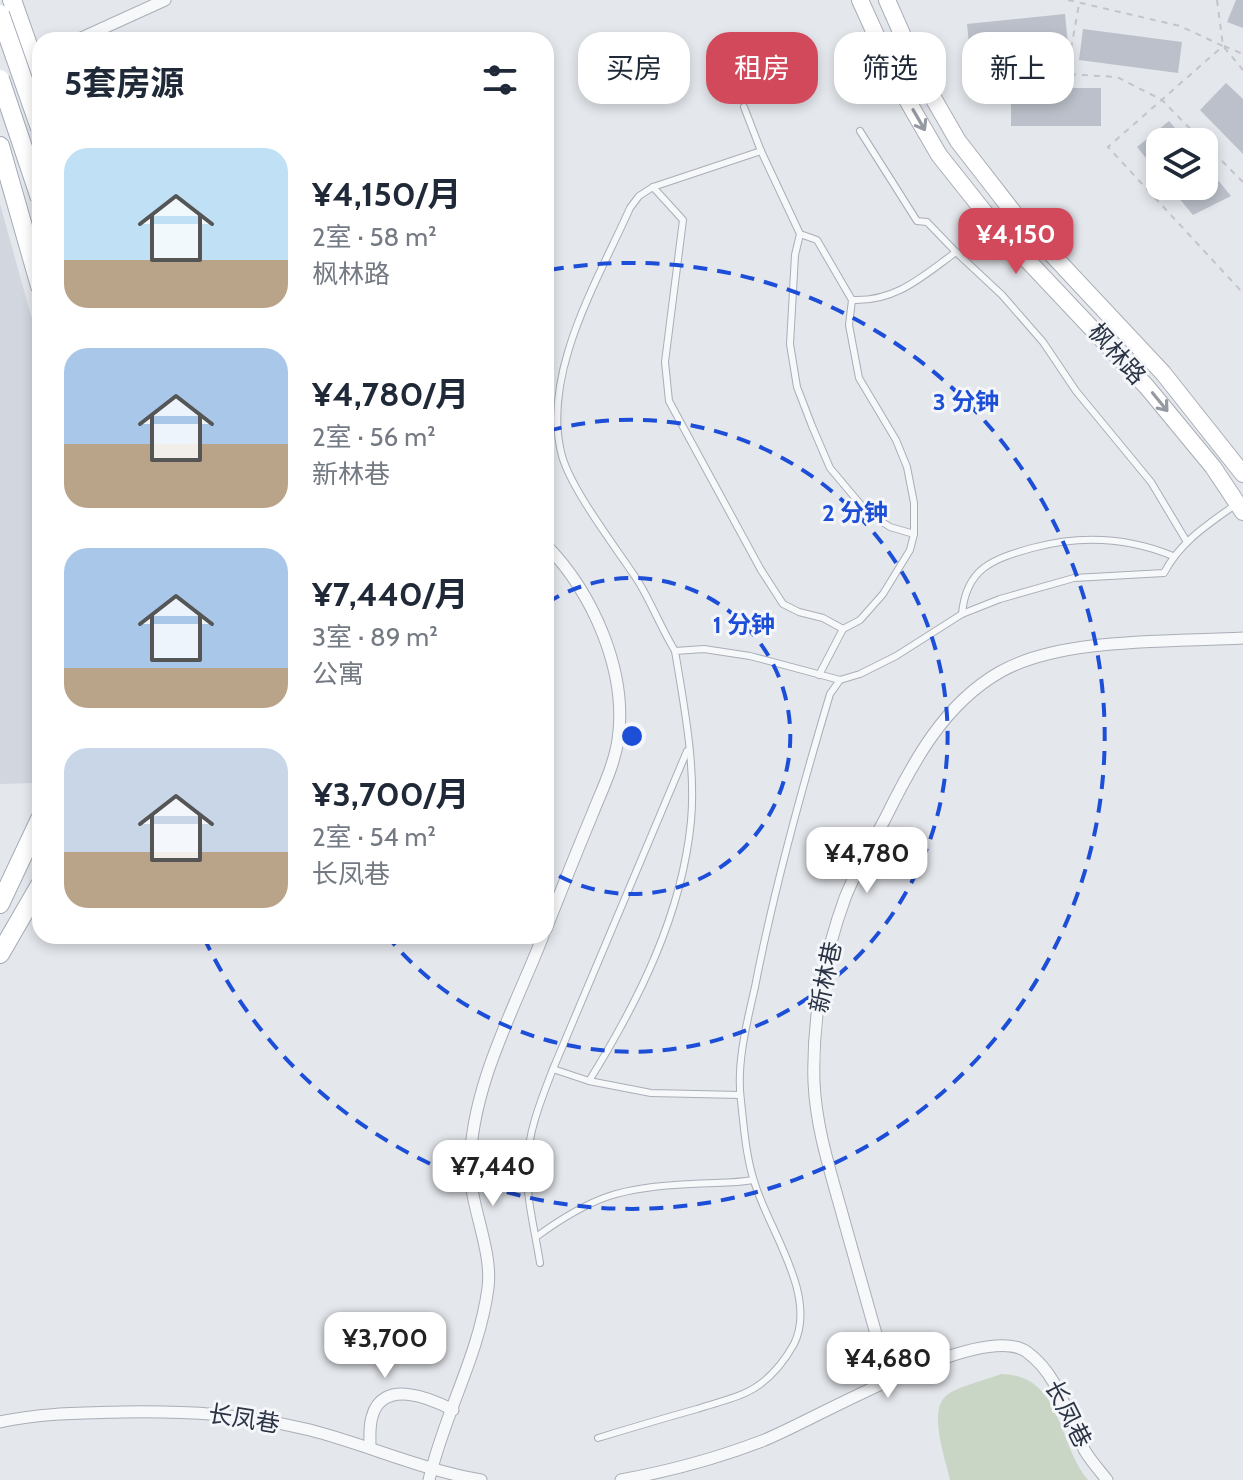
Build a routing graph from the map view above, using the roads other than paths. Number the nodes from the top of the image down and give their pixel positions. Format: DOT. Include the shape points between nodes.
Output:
graph roads {
  1 [pos="12,0"];
  2 [pos="165,0"];
  3 [pos="860,0"];
  4 [pos="887,0"];
  5 [pos="0,14"];
  6 [pos="95,32"];
  7 [pos="32,46"];
  8 [pos="32,61"];
  9 [pos="0,80"];
  10 [pos="32,105"];
  11 [pos="744,107"];
  12 [pos="860,131"];
  13 [pos="0,146"];
  14 [pos="761,151"];
  15 [pos="32,174"];
  16 [pos="653,187"];
  17 [pos="800,234"];
  18 [pos="956,252"];
  19 [pos="32,254"];
  20 [pos="852,300"];
  21 [pos="1243,474"];
  22 [pos="1240,507"];
  23 [pos="914,534"];
  24 [pos="1187,542"];
  25 [pos="554,555"];
  26 [pos="1173,556"];
  27 [pos="962,614"];
  28 [pos="843,629"];
  29 [pos="1243,638"];
  30 [pos="675,651"];
  31 [pos="819,675"];
  32 [pos="840,680"];
  33 [pos="689,748"];
  34 [pos="32,836"];
  35 [pos="32,899"];
  36 [pos="1,900"];
  37 [pos="554,909"];
  38 [pos="540,944"];
  39 [pos="0,954"];
  40 [pos="553,1069"];
  41 [pos="589,1081"];
  42 [pos="740,1095"];
  43 [pos="753,1180"];
  44 [pos="536,1237"];
  45 [pos="540,1263"];
  46 [pos="889,1380"];
  47 [pos="453,1410"];
  48 [pos="0,1422"];
  49 [pos="598,1438"];
  50 [pos="370,1448"];
  51 [pos="430,1475"];
  52 [pos="481,1480"];
  53 [pos="621,1480"];
  54 [pos="1107,1480"];
  1 -- 7 [label="main road"];
  2 -- 6 [label="street"];
  3 -- 22 [label="main road, 枫林路, one-way" via="899,86 939,155 997,228 1129,366"];
  4 -- 21 [label="main road, 枫林路" via="921,77 958,141 1017,217 1163,373"];
  5 -- 10 [label="main road, bridge"];
  8 -- 9 [label="street"];
  9 -- 15 [label="main road, bridge"];
  11 -- 14 [label="lane"];
  12 -- 18 [label="lane" via="917,221 927,222"];
  13 -- 19 [label="main road"];
  14 -- 16 [label="lane"];
  14 -- 17 [label="lane"];
  16 -- 28 [label="lane" via="683,220 665,362 669,401 783,604"];
  16 -- 30 [label="lane" via="630,208 572,340 558,416 562,457 574,483 650,601"];
  17 -- 20 [label="lane" via="817,240"];
  17 -- 23 [label="lane" via="790,344 797,387 830,468 867,512"];
  18 -- 20 [label="lane" via="896,293"];
  18 -- 24 [label="lane" via="1043,342 1151,482"];
  20 -- 23 [label="lane" via="849,325 859,378 907,467"];
  22 -- 24 [label="lane"];
  23 -- 28 [label="lane" via="883,594 860,620"];
  24 -- 26 [label="lane"];
  25 -- 37 [label="street" via="598,621 619,697 618,741"];
  26 -- 27 [label="lane" via="1164,573 1074,578"];
  26 -- 27 [label="lane" via="1122,541 1090,539 1058,541 1002,556 974,578"];
  27 -- 32 [label="lane" via="896,656"];
  28 -- 31 [label="lane"];
  29 -- 46 [label="street, 新林巷" via="1073,649 1000,672 938,725 908,772 846,898 816,1019 814,1082 821,1140"];
  30 -- 31 [label="lane" via="750,656"];
  30 -- 33 [label="lane"];
  31 -- 32 [label="lane"];
  32 -- 42 [label="lane" via="830,694 798,800 751,1006"];
  33 -- 40 [label="lane"];
  33 -- 41 [label="lane" via="691,818 674,910 633,1006"];
  34 -- 36 [label="main road"];
  35 -- 39 [label="main road"];
  38 -- 47 [label="street" via="483,1087 473,1131 470,1170 489,1283 481,1333"];
  40 -- 41 [label="lane"];
  40 -- 44 [label="lane" via="527,1163"];
  41 -- 42 [label="lane" via="651,1093"];
  42 -- 43 [label="lane"];
  43 -- 44 [label="lane" via="623,1190 590,1202"];
  43 -- 49 [label="lane" via="800,1302 795,1342 757,1387"];
  44 -- 45 [label="lane"];
  46 -- 53 [label="street, 长凤巷" via="764,1441 679,1470"];
  46 -- 54 [label="street, 长凤巷" via="976,1347 1004,1344 1025,1350 1060,1394 1086,1452"];
  47 -- 50 [label="street" via="428,1397 391,1397 379,1403 372,1416"];
  47 -- 51 [label="street"];
  48 -- 50 [label="street, 长凤巷" via="68,1412 198,1411 310,1430"];
  50 -- 51 [label="street, 长凤巷"];
  51 -- 52 [label="street, 长凤巷"];
}
